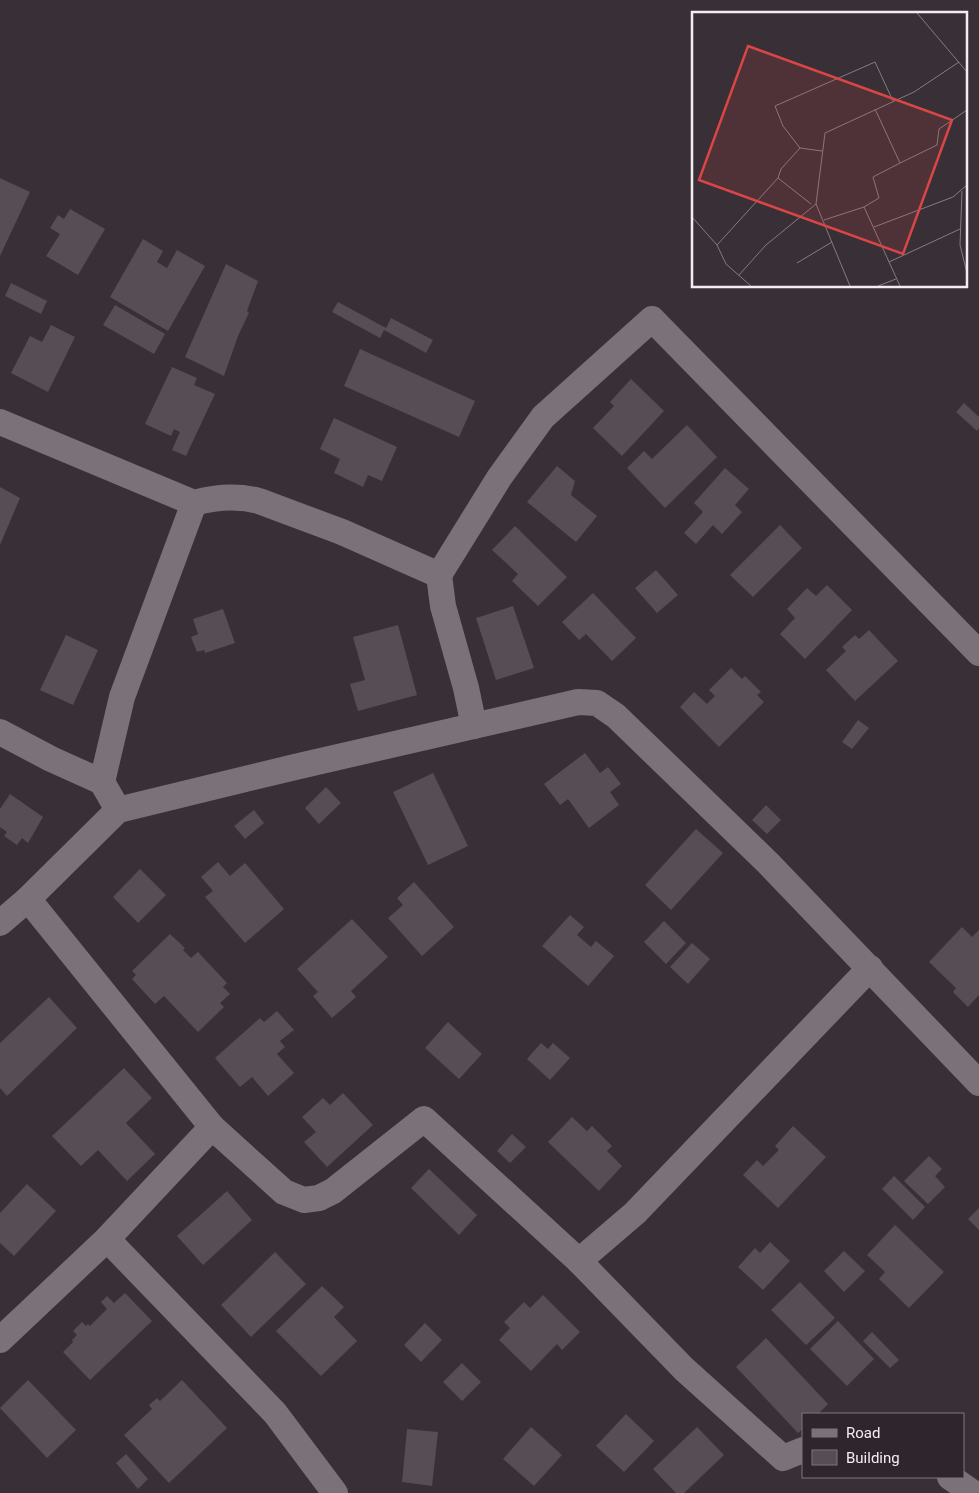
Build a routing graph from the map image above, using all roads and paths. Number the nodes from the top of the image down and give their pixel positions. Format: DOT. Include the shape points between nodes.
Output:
graph roads {
  1 [pos="0,422"];
  2 [pos="194,503"];
  3 [pos="439,575"];
  4 [pos="979,653"];
  5 [pos="474,726"];
  6 [pos="0,732"];
  7 [pos="102,782"];
  8 [pos="118,810"];
  9 [pos="28,899"];
  10 [pos="0,923"];
  11 [pos="870,968"];
  12 [pos="974,1065"];
  13 [pos="212,1127"];
  14 [pos="107,1239"];
  15 [pos="579,1261"];
  16 [pos="0,1340"];
  17 [pos="802,1450"];
  18 [pos="951,1478"];
  19 [pos="335,1493"];
  20 [pos="973,1493"];
  1 -- 2 [label="street"];
  2 -- 3 [label="street" via="230,496 246,497 342,532"];
  2 -- 7 [label="street" via="122,696"];
  3 -- 4 [label="street" via="499,478 543,417 652,319"];
  3 -- 5 [label="street" via="442,606"];
  5 -- 8 [label="street"];
  5 -- 11 [label="street" via="578,702 597,703 616,716 768,863"];
  6 -- 7 [label="street"];
  7 -- 8 [label="street"];
  8 -- 9 [label="street"];
  9 -- 10 [label="street"];
  9 -- 13 [label="street"];
  11 -- 12 [label="street"];
  11 -- 15 [label="street" via="635,1213"];
  13 -- 14 [label="street"];
  13 -- 15 [label="street" via="284,1192 304,1200 333,1192 424,1119"];
  14 -- 16 [label="street"];
  14 -- 19 [label="street" via="275,1414"];
  15 -- 17 [label="street" via="684,1369 783,1458"];
  18 -- 20 [label="street"];
}
